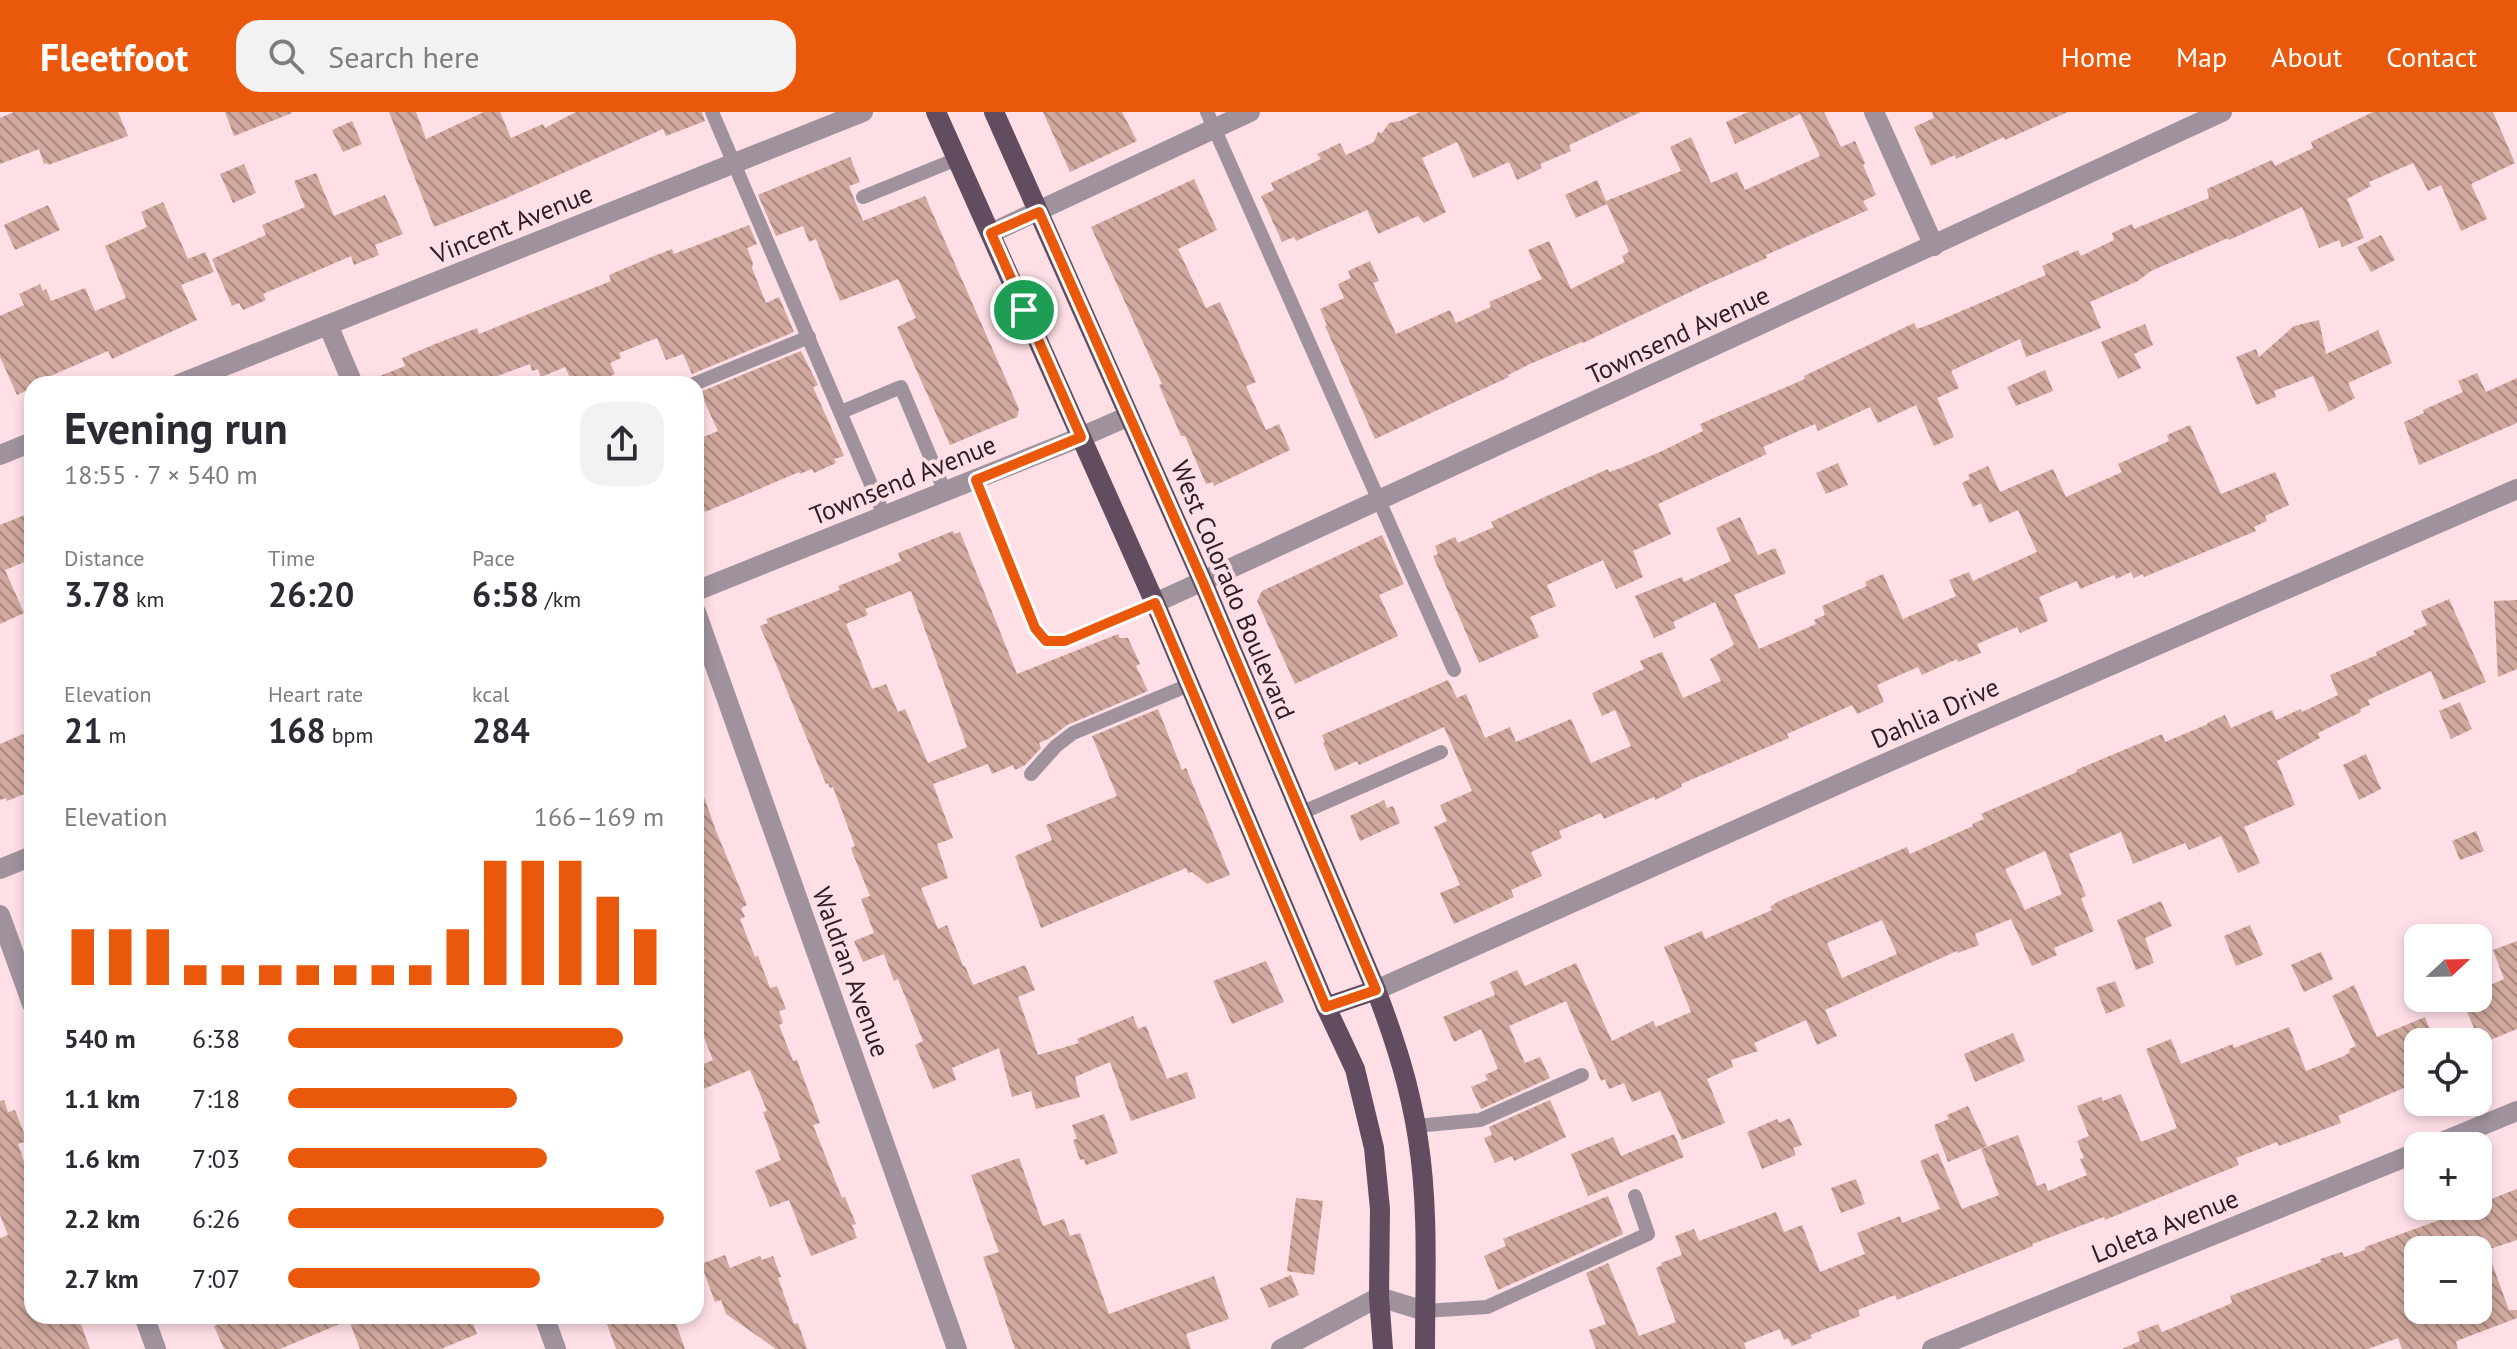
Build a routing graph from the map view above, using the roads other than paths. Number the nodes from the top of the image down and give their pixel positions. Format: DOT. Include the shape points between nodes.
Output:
graph roads {
  1 [pos="712,112"];
  2 [pos="863,112"];
  3 [pos="936,112"];
  4 [pos="994,112"];
  5 [pos="1250,112"];
  6 [pos="1874,112"];
  7 [pos="2222,112"];
  8 [pos="1211,120"];
  9 [pos="957,159"];
  10 [pos="735,164"];
  11 [pos="863,197"];
  12 [pos="1039,212"];
  13 [pos="991,233"];
  14 [pos="1934,246"];
  15 [pos="328,325"];
  16 [pos="809,337"];
  17 [pos="199,376"];
  18 [pos="350,376"];
  19 [pos="704,380"];
  20 [pos="841,412"];
  21 [pos="1129,416"];
  22 [pos="1081,437"];
  23 [pos="24,445"];
  24 [pos="0,455"];
  25 [pos="976,480"];
  26 [pos="2517,489"];
  27 [pos="945,492"];
  28 [pos="1379,501"];
  29 [pos="884,515"];
  30 [pos="1203,582"];
  31 [pos="704,588"];
  32 [pos="1155,603"];
  33 [pos="704,635"];
  34 [pos="1454,670"];
  35 [pos="1189,685"];
  36 [pos="1441,752"];
  37 [pos="1031,774"];
  38 [pos="1301,813"];
  39 [pos="24,859"];
  40 [pos="0,869"];
  41 [pos="0,915"];
  42 [pos="24,982"];
  43 [pos="1376,990"];
  44 [pos="1326,1007"];
  45 [pos="1582,1075"];
  46 [pos="2517,1111"];
  47 [pos="1416,1126"];
  48 [pos="2466,1132"];
  49 [pos="2404,1158"];
  50 [pos="1635,1196"];
  51 [pos="1379,1297"];
  52 [pos="1425,1311"];
  53 [pos="147,1324"];
  54 [pos="547,1324"];
  55 [pos="156,1349"];
  56 [pos="556,1349"];
  57 [pos="957,1349"];
  58 [pos="1281,1349"];
  59 [pos="1383,1349"];
  60 [pos="1425,1349"];
  61 [pos="1932,1349"];
  1 -- 10 [label="lane"];
  2 -- 10 [label="street, Vincent Avenue"];
  3 -- 9 [label="main road"];
  4 -- 12 [label="main road, West Colorado Boulevard"];
  5 -- 8 [label="street"];
  6 -- 14 [label="street"];
  7 -- 14 [label="street, Townsend Avenue"];
  8 -- 12 [label="street"];
  8 -- 28 [label="lane"];
  9 -- 11 [label="lane"];
  9 -- 13 [label="main road"];
  10 -- 15 [label="street, Vincent Avenue"];
  10 -- 16 [label="lane"];
  12 -- 13 [label="street"];
  12 -- 21 [label="main road, West Colorado Boulevard"];
  13 -- 22 [label="main road"];
  14 -- 28 [label="street, Townsend Avenue"];
  15 -- 17 [label="street, Vincent Avenue"];
  15 -- 18 [label="street"];
  16 -- 19 [label="lane"];
  16 -- 20 [label="lane"];
  20 -- 27 [label="lane" via="901,387"];
  20 -- 29 [label="lane"];
  21 -- 22 [label="street, Townsend Avenue"];
  21 -- 30 [label="main road, West Colorado Boulevard"];
  22 -- 25 [label="street, Townsend Avenue"];
  22 -- 32 [label="main road"];
  23 -- 24 [label="street"];
  25 -- 27 [label="street, Townsend Avenue"];
  25 -- 32 [label="lane" via="1035,628 1046,641 1065,641"];
  26 -- 43 [label="street, Dahlia Drive"];
  27 -- 29 [label="street, Townsend Avenue"];
  28 -- 30 [label="street, Townsend Avenue"];
  28 -- 34 [label="lane"];
  29 -- 31 [label="street, Townsend Avenue"];
  30 -- 32 [label="street, Townsend Avenue"];
  30 -- 38 [label="main road, West Colorado Boulevard"];
  32 -- 35 [label="main road"];
  33 -- 57 [label="street, Waldran Avenue"];
  35 -- 37 [label="lane" via="1073,733"];
  35 -- 44 [label="main road"];
  36 -- 38 [label="lane"];
  38 -- 43 [label="main road, West Colorado Boulevard"];
  39 -- 40 [label="street"];
  41 -- 42 [label="street"];
  43 -- 44 [label="main road"];
  43 -- 47 [label="main road, West Colorado Boulevard" via="1401,1056"];
  44 -- 51 [label="main road" via="1355,1069 1374,1148"];
  45 -- 47 [label="lane" via="1480,1120"];
  46 -- 48 [label="street"];
  47 -- 52 [label="main road, West Colorado Boulevard" via="1425,1228"];
  49 -- 61 [label="street, Loleta Avenue"];
  50 -- 52 [label="lane" via="1648,1234 1487,1307"];
  51 -- 52 [label="street"];
  51 -- 58 [label="street"];
  51 -- 59 [label="main road"];
  52 -- 60 [label="main road, West Colorado Boulevard"];
  53 -- 55 [label="street"];
  54 -- 56 [label="street"];
}
